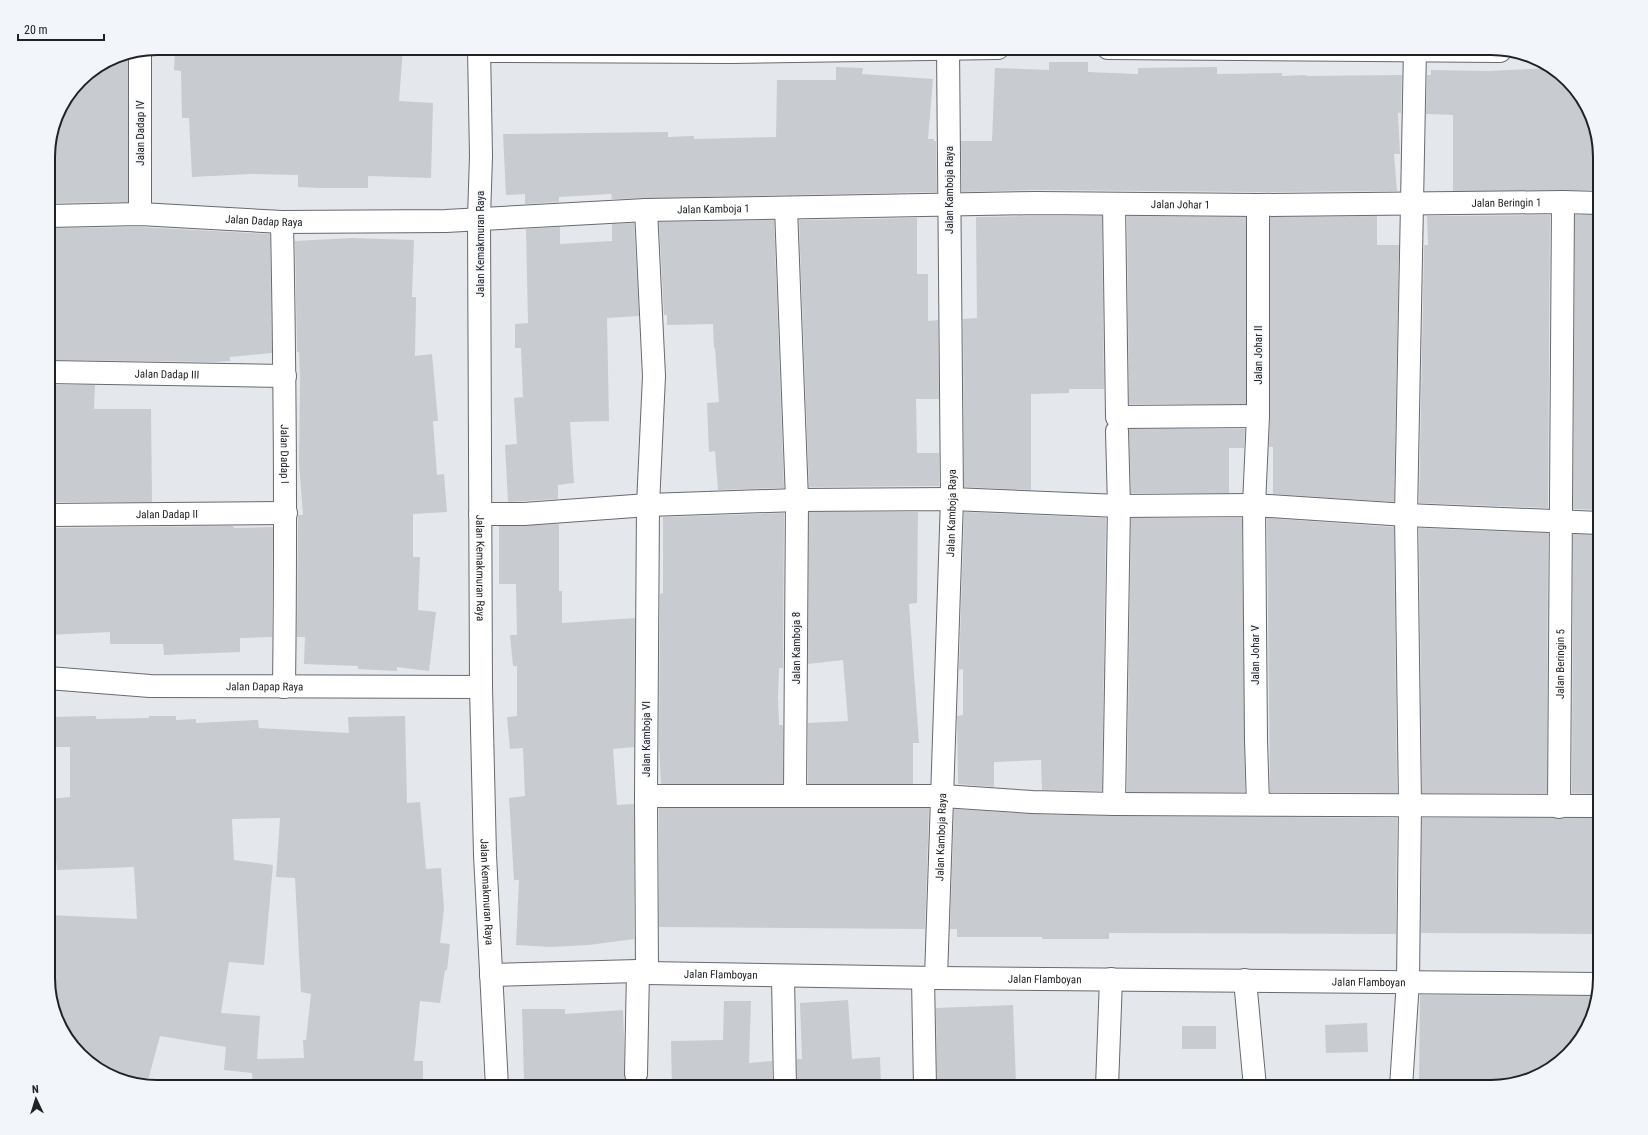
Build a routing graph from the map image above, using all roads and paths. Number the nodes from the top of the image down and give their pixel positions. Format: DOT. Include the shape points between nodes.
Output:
graph roads {
  1 [pos="479,55"];
  2 [pos="948,55"];
  3 [pos="1415,55"];
  4 [pos="140,57"];
  5 [pos="1563,202"];
  6 [pos="1413,203"];
  7 [pos="1593,203"];
  8 [pos="1114,204"];
  9 [pos="1258,204"];
  10 [pos="949,205"];
  11 [pos="786,208"];
  12 [pos="646,210"];
  13 [pos="140,214"];
  14 [pos="55,216"];
  15 [pos="479,218"];
  16 [pos="282,222"];
  17 [pos="55,372"];
  18 [pos="285,376"];
  19 [pos="1258,416"];
  20 [pos="1117,431"];
  21 [pos="952,499"];
  22 [pos="797,500"];
  23 [pos="648,505"];
  24 [pos="1254,505"];
  25 [pos="1119,506"];
  26 [pos="286,513"];
  27 [pos="480,514"];
  28 [pos="55,515"];
  29 [pos="1406,515"];
  30 [pos="1560,522"];
  31 [pos="1593,523"];
  32 [pos="55,679"];
  33 [pos="284,687"];
  34 [pos="481,688"];
  35 [pos="795,795"];
  36 [pos="646,796"];
  37 [pos="943,796"];
  38 [pos="1114,804"];
  39 [pos="1258,804"];
  40 [pos="1410,805"];
  41 [pos="1593,806"];
  42 [pos="1559,807"];
  43 [pos="643,972"];
  44 [pos="491,975"];
  45 [pos="783,976"];
  46 [pos="930,978"];
  47 [pos="1111,980"];
  48 [pos="1246,980"];
  49 [pos="1408,981"];
  50 [pos="1593,984"];
  51 [pos="636,1074"];
  52 [pos="497,1080"];
  53 [pos="785,1080"];
  54 [pos="926,1080"];
  55 [pos="1107,1080"];
  56 [pos="1254,1080"];
  57 [pos="1401,1080"];
  1 -- 15 [label="street, Jalan Kemakmuran Raya"];
  2 -- 10 [label="street, Jalan Kamboja Raya"];
  3 -- 6 [label="street"];
  4 -- 13 [label="street, Jalan Dadap IV"];
  5 -- 6 [label="street, Jalan Beringin 1"];
  5 -- 7 [label="street, Jalan Beringin 1"];
  5 -- 30 [label="street, Jalan Beringin 5"];
  6 -- 9 [label="street, Jalan Johar 1"];
  6 -- 29 [label="street"];
  8 -- 9 [label="street, Jalan Johar 1"];
  8 -- 10 [label="street, Jalan Johar 1"];
  8 -- 19 [label="street" via="1117,417"];
  9 -- 19 [label="street, Jalan Johar II"];
  10 -- 11 [label="street, Jalan Kamboja 1"];
  10 -- 21 [label="street, Jalan Kamboja Raya"];
  11 -- 12 [label="street, Jalan Kamboja 1"];
  11 -- 22 [label="street, Jalan Kamboja 8"];
  12 -- 15 [label="street, Jalan Kamboja 1"];
  12 -- 23 [label="street, Jalan Kamboja VI" via="654,376"];
  13 -- 14 [label="street, Jalan Dadap Raya"];
  13 -- 16 [label="street, Jalan Dadap Raya"];
  15 -- 16 [label="street, Jalan Dadap Raya" via="446,221"];
  15 -- 27 [label="street, Jalan Kemakmuran Raya"];
  16 -- 18 [label="street, Jalan Dadap I"];
  17 -- 18 [label="street, Jalan Dadap III"];
  18 -- 26 [label="street, Jalan Dadap I"];
  19 -- 24 [label="street, Jalan Johar II"];
  20 -- 25 [label="street"];
  21 -- 22 [label="street"];
  21 -- 25 [label="street"];
  21 -- 37 [label="street, Jalan Kamboja Raya"];
  22 -- 23 [label="street"];
  22 -- 35 [label="street, Jalan Kamboja 8"];
  23 -- 27 [label="street" via="524,514"];
  23 -- 36 [label="street, Jalan Kamboja VI"];
  24 -- 25 [label="street"];
  24 -- 29 [label="street"];
  24 -- 39 [label="street, Jalan Johar V"];
  25 -- 38 [label="street"];
  26 -- 28 [label="street, Jalan Dadap II"];
  26 -- 33 [label="street, Jalan Dadap I"];
  27 -- 34 [label="street, Jalan Kemakmuran Raya"];
  29 -- 30 [label="street"];
  29 -- 40 [label="street"];
  30 -- 31 [label="street"];
  30 -- 42 [label="street, Jalan Beringin 5"];
  32 -- 33 [label="street, Jalan Dapap Raya" via="150,686"];
  33 -- 34 [label="street, Jalan Dapap Raya"];
  34 -- 44 [label="street, Jalan Kemakmuran Raya"];
  35 -- 36 [label="street"];
  35 -- 37 [label="street"];
  36 -- 43 [label="street, Jalan Kamboja VI"];
  37 -- 38 [label="street"];
  37 -- 46 [label="street, Jalan Kamboja Raya"];
  38 -- 39 [label="street"];
  39 -- 40 [label="street"];
  40 -- 42 [label="street"];
  40 -- 49 [label="street"];
  41 -- 42 [label="street"];
  43 -- 44 [label="street, Jalan Flamboyan"];
  43 -- 45 [label="street, Jalan Flamboyan"];
  43 -- 51 [label="street, Jalan Kamboja VI"];
  44 -- 52 [label="street, Jalan Kemakmuran Raya"];
  45 -- 46 [label="street, Jalan Flamboyan"];
  45 -- 53 [label="street"];
  46 -- 47 [label="street, Jalan Flamboyan"];
  46 -- 54 [label="street, Jalan Kamboja Raya"];
  47 -- 48 [label="street, Jalan Flamboyan"];
  47 -- 55 [label="street"];
  48 -- 49 [label="street, Jalan Flamboyan"];
  48 -- 56 [label="street"];
  49 -- 50 [label="street, Jalan Flamboyan"];
  49 -- 57 [label="street"];
}
